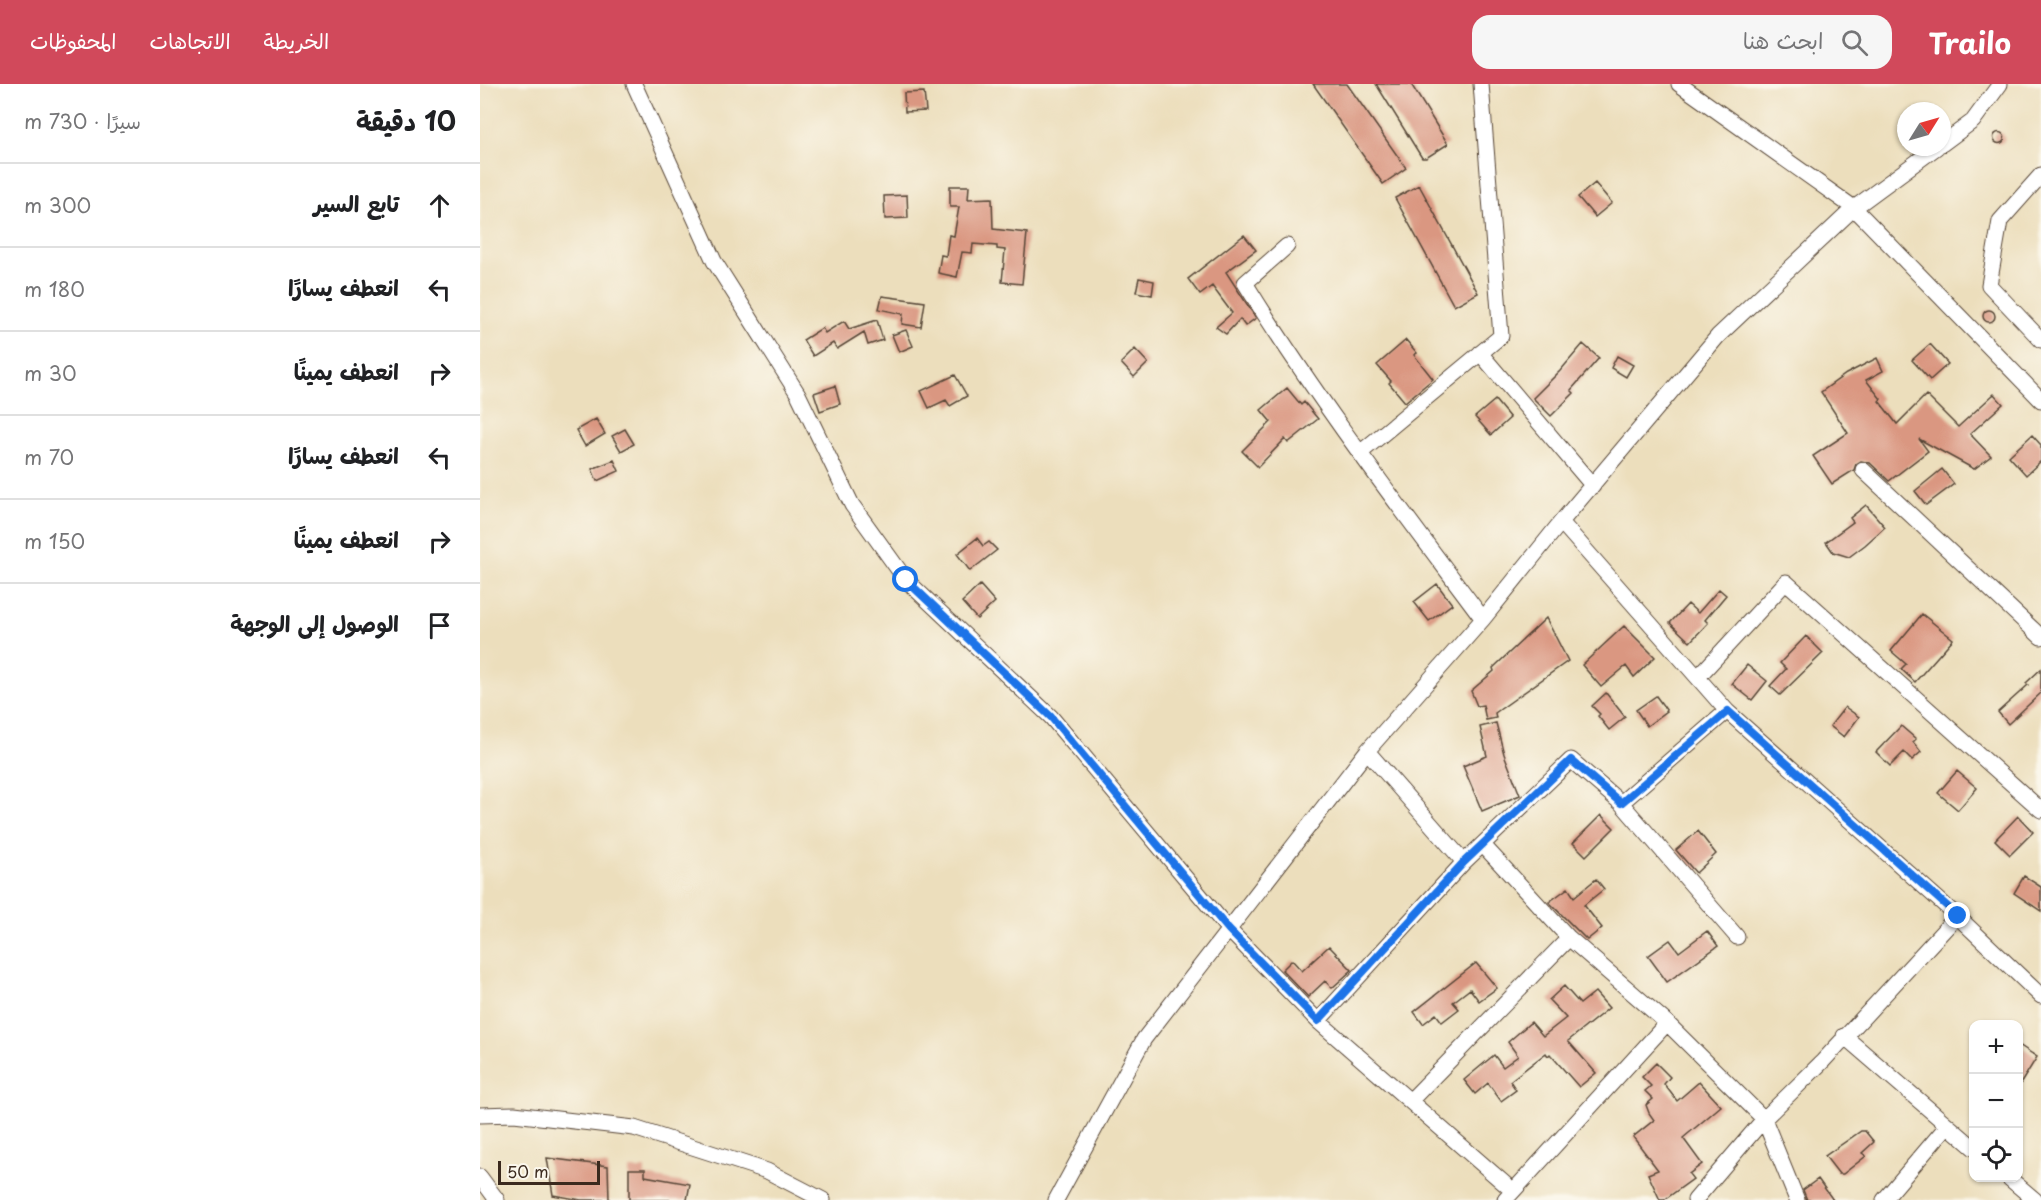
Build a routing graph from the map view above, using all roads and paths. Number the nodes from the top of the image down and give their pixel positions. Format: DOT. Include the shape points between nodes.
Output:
graph roads {
  1 [pos="634,84"];
  2 [pos="1481,84"];
  3 [pos="1679,84"];
  4 [pos="2000,84"];
  5 [pos="1951,137"];
  6 [pos="1925,156"];
  7 [pos="2041,175"];
  8 [pos="1854,208"];
  9 [pos="1287,246"];
  10 [pos="2041,340"];
  11 [pos="1480,353"];
  12 [pos="2041,400"];
  13 [pos="1359,453"];
  14 [pos="1863,470"];
  15 [pos="1593,486"];
  16 [pos="1561,522"];
  17 [pos="1483,620"];
  18 [pos="2041,637"];
  19 [pos="1698,677"];
  20 [pos="1728,711"];
  21 [pos="1367,751"];
  22 [pos="1621,803"];
  23 [pos="2041,810"];
  24 [pos="1483,844"];
  25 [pos="1464,862"];
  26 [pos="1958,916"];
  27 [pos="1229,930"];
  28 [pos="1737,937"];
  29 [pos="1569,938"];
  30 [pos="2041,996"];
  31 [pos="1318,1021"];
  32 [pos="1667,1023"];
  33 [pos="1844,1036"];
  34 [pos="1410,1101"];
  35 [pos="480,1115"];
  36 [pos="1764,1119"];
  37 [pos="1947,1126"];
  38 [pos="1969,1144"];
  39 [pos="480,1177"];
  40 [pos="2014,1182"];
  41 [pos="1509,1196"];
  42 [pos="497,1200"];
  43 [pos="822,1200"];
  44 [pos="1056,1200"];
  45 [pos="1695,1200"];
  46 [pos="1797,1200"];
  47 [pos="1884,1200"];
  48 [pos="2035,1200"];
  1 -- 27 [label="street" via="714,261 798,393 852,505 906,580 1051,717"];
  2 -- 11 [label="street" via="1501,336"];
  3 -- 8 [label="street"];
  4 -- 5 [label="street" via="1973,121"];
  6 -- 8 [label="street"];
  7 -- 10 [label="street" via="2000,221 1989,285"];
  8 -- 12 [label="street"];
  8 -- 15 [label="street" via="1718,336"];
  9 -- 13 [label="street" via="1245,283"];
  11 -- 13 [label="street"];
  11 -- 15 [label="street"];
  13 -- 17 [label="street"];
  14 -- 18 [label="street"];
  15 -- 16 [label="street"];
  16 -- 17 [label="street"];
  16 -- 19 [label="street"];
  17 -- 21 [label="street"];
  19 -- 20 [label="street"];
  19 -- 23 [label="street" via="1786,582"];
  20 -- 22 [label="street"];
  20 -- 26 [label="street"];
  21 -- 25 [label="street"];
  21 -- 27 [label="street"];
  22 -- 24 [label="street" via="1571,760"];
  22 -- 28 [label="street"];
  24 -- 25 [label="street"];
  24 -- 29 [label="street"];
  25 -- 31 [label="street"];
  26 -- 30 [label="street"];
  26 -- 33 [label="street"];
  27 -- 31 [label="street"];
  27 -- 44 [label="street" via="1144,1039"];
  29 -- 32 [label="street"];
  29 -- 34 [label="street"];
  31 -- 34 [label="street"];
  32 -- 36 [label="street"];
  32 -- 41 [label="street"];
  33 -- 36 [label="street"];
  33 -- 37 [label="street"];
  34 -- 41 [label="street"];
  35 -- 43 [label="street" via="514,1114 634,1128 767,1171"];
  36 -- 45 [label="street"];
  36 -- 46 [label="street"];
  37 -- 38 [label="street"];
  37 -- 47 [label="street"];
  39 -- 42 [label="street"];
  40 -- 48 [label="street"];
}
